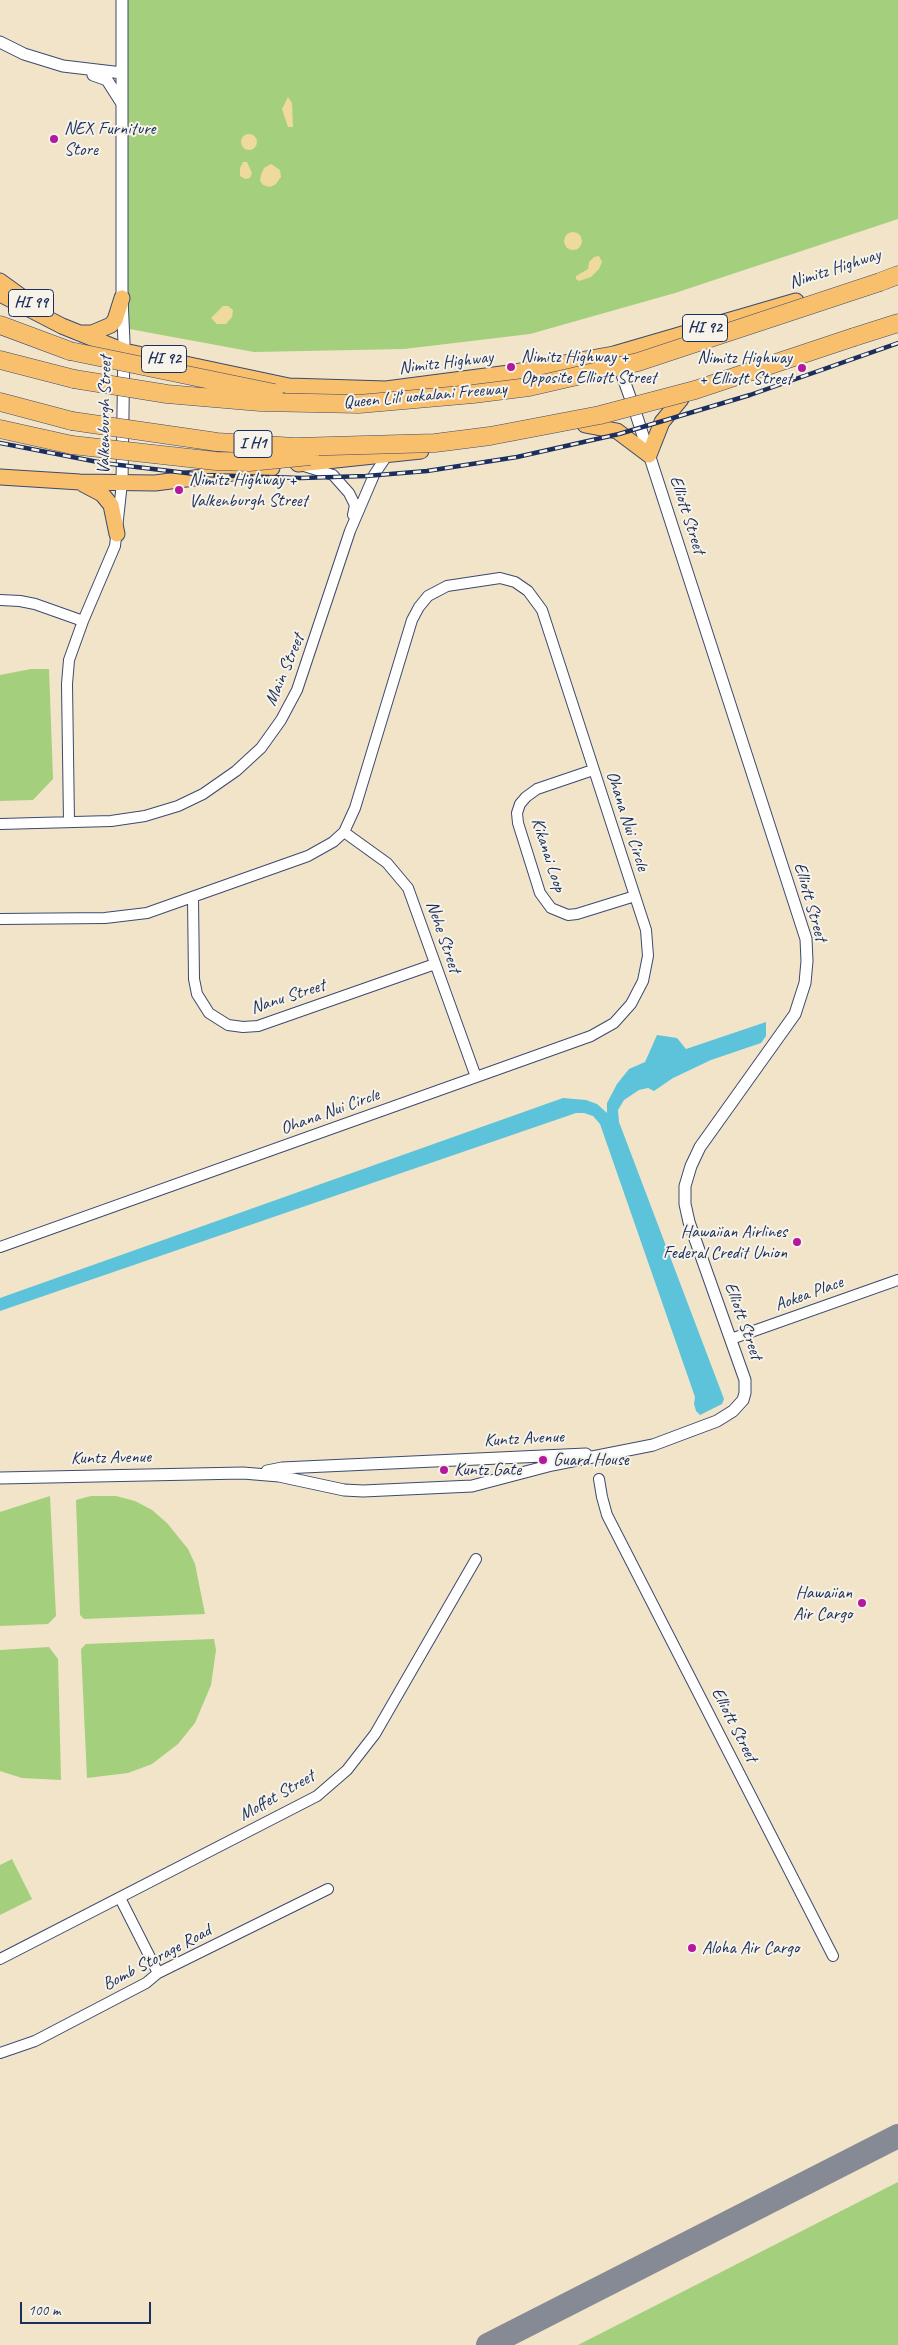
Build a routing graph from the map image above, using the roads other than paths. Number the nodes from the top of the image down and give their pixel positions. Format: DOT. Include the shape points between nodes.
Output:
graph roads {
  1 [pos="122,0"];
  2 [pos="0,42"];
  3 [pos="85,70"];
  4 [pos="122,73"];
  5 [pos="122,104"];
  6 [pos="898,268"];
  7 [pos="898,276"];
  8 [pos="0,280"];
  9 [pos="0,294"];
  10 [pos="122,298"];
  11 [pos="898,324"];
  12 [pos="0,325"];
  13 [pos="62,326"];
  14 [pos="898,329"];
  15 [pos="78,333"];
  16 [pos="124,351"];
  17 [pos="614,354"];
  18 [pos="0,360"];
  19 [pos="681,399"];
  20 [pos="0,402"];
  21 [pos="359,404"];
  22 [pos="635,411"];
  23 [pos="585,425"];
  24 [pos="0,429"];
  25 [pos="435,443"];
  26 [pos="388,454"];
  27 [pos="649,455"];
  28 [pos="297,464"];
  29 [pos="0,477"];
  30 [pos="80,482"];
  31 [pos="122,483"];
  32 [pos="350,531"];
  33 [pos="117,534"];
  34 [pos="0,600"];
  35 [pos="83,621"];
  36 [pos="593,770"];
  37 [pos="69,822"];
  38 [pos="0,824"];
  39 [pos="344,832"];
  40 [pos="635,896"];
  41 [pos="193,898"];
  42 [pos="0,919"];
  43 [pos="435,964"];
  44 [pos="476,1077"];
  45 [pos="0,1247"];
  46 [pos="898,1280"];
  47 [pos="732,1339"];
  48 [pos="598,1455"];
  49 [pos="253,1474"];
  50 [pos="0,1478"];
  51 [pos="600,1479"];
  52 [pos="476,1559"];
  53 [pos="328,1889"];
  54 [pos="120,1898"];
  55 [pos="833,1956"];
  56 [pos="0,1959"];
  57 [pos="158,1973"];
  58 [pos="0,2053"];
  1 -- 4 [label="street, Valkenburgh Street"];
  2 -- 3 [label="street" via="42,60"];
  3 -- 4 [label="street"];
  3 -- 5 [label="street" via="107,80"];
  4 -- 5 [label="street, Valkenburgh Street"];
  5 -- 10 [label="street, Valkenburgh Street"];
  6 -- 17 [label="main road, Nimitz Highway / HI 92"];
  7 -- 21 [label="highway, Queen Liliʻuokalani Freeway, bridge" via="694,344 585,375 528,387"];
  8 -- 13 [label="main road, HI 99"];
  9 -- 13 [label="main road, Nimitz Highway / HI 92"];
  10 -- 15 [label="main road" via="111,325 92,333"];
  10 -- 16 [label="street, Valkenburgh Street"];
  11 -- 25 [label="highway, I H1, bridge" via="695,390 600,415 540,428"];
  12 -- 21 [label="highway, bridge" via="70,351 265,392"];
  13 -- 15 [label="main road, Nimitz Highway / HI 92"];
  14 -- 19 [label="main road"];
  15 -- 16 [label="main road, Nimitz Highway / HI 92"];
  16 -- 17 [label="main road, Nimitz Highway / HI 92" via="289,386 386,389 509,373"];
  16 -- 31 [label="street, Valkenburgh Street"];
  17 -- 22 [label="street, Elliott Street"];
  18 -- 21 [label="highway, Queen Liliʻuokalani Freeway, bridge" via="74,379 167,394 260,402"];
  19 -- 22 [label="main road"];
  19 -- 27 [label="main road" via="662,422"];
  20 -- 25 [label="highway, I H1, bridge" via="72,421 218,442 295,447"];
  22 -- 23 [label="main road"];
  22 -- 27 [label="street, Elliott Street"];
  23 -- 26 [label="main road" via="490,442"];
  23 -- 27 [label="main road" via="617,430"];
  24 -- 25 [label="highway, bridge" via="72,445 216,461 249,462"];
  26 -- 28 [label="main road"];
  26 -- 32 [label="street, Main Street" via="374,475"];
  27 -- 47 [label="street, Elliott Street" via="807,949 805,984 795,1014 700,1147 686,1186 689,1222"];
  28 -- 31 [label="main road" via="155,483"];
  28 -- 32 [label="street, Main Street" via="333,475 349,493 355,505"];
  29 -- 30 [label="main road"];
  30 -- 31 [label="main road"];
  30 -- 33 [label="main road" via="102,494 111,505"];
  31 -- 33 [label="street, Valkenburgh Street"];
  32 -- 37 [label="street, Main Street" via="297,690 261,748 236,771 203,794 178,806 145,816 111,821"];
  33 -- 35 [label="street, Valkenburgh Street" via="115,546"];
  34 -- 35 [label="street" via="35,604"];
  35 -- 37 [label="street, Valkenburgh Street" via="69,660 67,684"];
  36 -- 39 [label="street, Ohana Nui Circle" via="542,610 534,596 515,582 500,578 447,586 428,596 415,613 355,808"];
  36 -- 40 [label="street, Ohana Nui Circle"];
  36 -- 40 [label="street, Kikanai Loop" via="538,789 520,804 518,823 540,893 551,908 568,915"];
  37 -- 38 [label="street, Main Street"];
  39 -- 41 [label="street, Ohana Nui Circle" via="308,856"];
  39 -- 43 [label="street, Nehe Street" via="402,879"];
  40 -- 44 [label="street, Ohana Nui Circle" via="646,930 648,956 641,987 623,1014 591,1036"];
  41 -- 42 [label="street, Ohana Nui Circle" via="147,913 106,918"];
  41 -- 43 [label="street, Nanu Street" via="197,994 209,1013 228,1025 258,1026"];
  43 -- 44 [label="street, Nehe Street"];
  44 -- 45 [label="street, Ohana Nui Circle"];
  46 -- 47 [label="street, Aokea Place"];
  47 -- 48 [label="street, Elliott Street" via="746,1386 743,1400 733,1411 670,1440"];
  48 -- 49 [label="street, Kuntz Avenue" via="560,1454 291,1468"];
  48 -- 49 [label="street, Kuntz Avenue" via="472,1486 363,1491"];
  49 -- 50 [label="street, Kuntz Avenue"];
  51 -- 55 [label="street, Elliott Street" via="608,1515"];
  52 -- 54 [label="street, Moffet Street" via="374,1734 347,1770 317,1796"];
  53 -- 57 [label="street, Bomb Storage Road"];
  54 -- 56 [label="street, Moffet Street"];
  54 -- 57 [label="street"];
  57 -- 58 [label="street, Bomb Storage Road" via="34,2041"];
}
